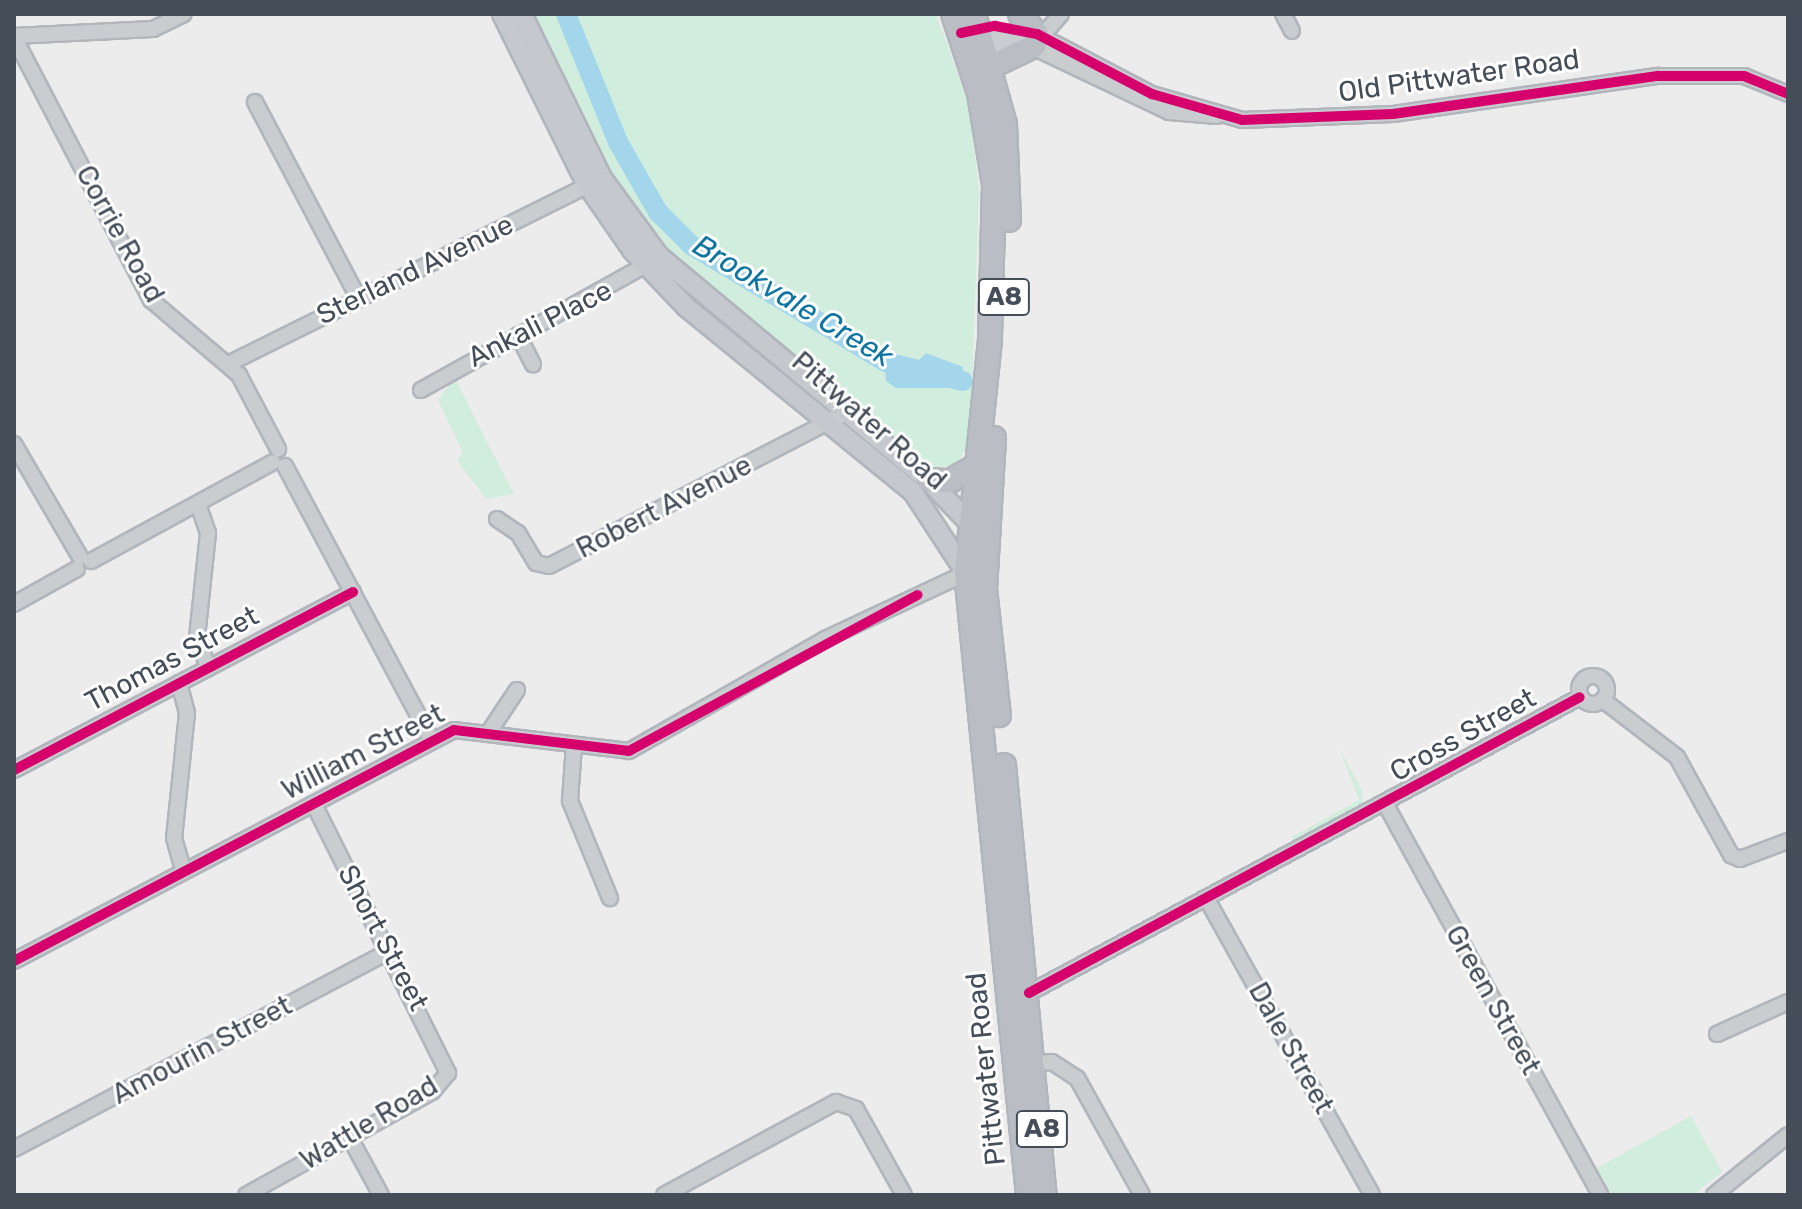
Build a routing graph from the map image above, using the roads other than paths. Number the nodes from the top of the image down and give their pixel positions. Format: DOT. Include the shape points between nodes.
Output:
graph roads {
  1 [pos="184,14"];
  2 [pos="502,14"];
  3 [pos="522,14"];
  4 [pos="1020,14"];
  5 [pos="1061,14"];
  6 [pos="1283,14"];
  7 [pos="970,30"];
  8 [pos="1292,31"];
  9 [pos="14,36"];
  10 [pos="1038,39"];
  11 [pos="992,66"];
  12 [pos="1788,94"];
  13 [pos="255,102"];
  14 [pos="595,182"];
  15 [pos="652,261"];
  16 [pos="358,297"];
  17 [pos="518,335"];
  18 [pos="228,364"];
  19 [pos="533,364"];
  20 [pos="421,390"];
  21 [pos="838,418"];
  22 [pos="14,444"];
  23 [pos="279,459"];
  24 [pos="976,466"];
  25 [pos="928,480"];
  26 [pos="198,504"];
  27 [pos="967,517"];
  28 [pos="497,519"];
  29 [pos="985,554"];
  30 [pos="82,562"];
  31 [pos="966,573"];
  32 [pos="353,592"];
  33 [pos="14,604"];
  34 [pos="208,668"];
  35 [pos="179,683"];
  36 [pos="517,690"];
  37 [pos="1580,697"];
  38 [pos="1603,700"];
  39 [pos="491,729"];
  40 [pos="432,741"];
  41 [pos="574,745"];
  42 [pos="14,770"];
  43 [pos="314,804"];
  44 [pos="1386,805"];
  45 [pos="1788,841"];
  46 [pos="183,870"];
  47 [pos="610,898"];
  48 [pos="1209,903"];
  49 [pos="389,951"];
  50 [pos="14,961"];
  51 [pos="1019,998"];
  52 [pos="1788,1002"];
  53 [pos="1717,1034"];
  54 [pos="1037,1063"];
  55 [pos="448,1073"];
  56 [pos="1788,1135"];
  57 [pos="350,1138"];
  58 [pos="14,1149"];
  59 [pos="246,1195"];
  60 [pos="381,1195"];
  61 [pos="664,1195"];
  62 [pos="904,1195"];
  63 [pos="1028,1195"];
  64 [pos="1045,1195"];
  65 [pos="1142,1195"];
  66 [pos="1372,1195"];
  67 [pos="1600,1195"];
  68 [pos="1714,1195"];
  1 -- 9 [label="street" via="153,29"];
  2 -- 14 [label="main road, Pittwater Road"];
  3 -- 14 [label="main road, Pittwater Road"];
  4 -- 10 [label="highway"];
  5 -- 10 [label="street"];
  6 -- 8 [label="street"];
  7 -- 10 [label="street, Old Pittwater Road"];
  7 -- 11 [label="highway, A8"];
  7 -- 24 [label="highway, A8" via="995,206"];
  9 -- 18 [label="street, Corrie Road" via="151,300"];
  10 -- 11 [label="highway"];
  10 -- 12 [label="street, Old Pittwater Road" via="1169,112 1217,116 1378,115 1658,76 1744,76"];
  11 -- 29 [label="highway, A8" via="1010,194"];
  13 -- 16 [label="street"];
  14 -- 15 [label="main road, Pittwater Road"];
  14 -- 16 [label="street, Sterland Avenue"];
  15 -- 17 [label="street, Ankali Place"];
  15 -- 21 [label="main road, Pittwater Road"];
  16 -- 18 [label="street, Sterland Avenue"];
  17 -- 19 [label="street"];
  17 -- 20 [label="street, Ankali Place"];
  18 -- 23 [label="street, Corrie Road"];
  21 -- 25 [label="main road, Pittwater Road"];
  21 -- 28 [label="street, Robert Avenue" via="549,566 536,563 518,533"];
  21 -- 31 [label="main road, Pittwater Road" via="913,492"];
  22 -- 30 [label="street"];
  23 -- 26 [label="street"];
  23 -- 32 [label="street, Corrie Road"];
  24 -- 25 [label="highway" via="950,481"];
  24 -- 27 [label="highway, A8"];
  25 -- 27 [label="main road, Pittwater Road"];
  26 -- 30 [label="street"];
  26 -- 34 [label="street" via="208,533 197,637"];
  27 -- 29 [label="main road"];
  27 -- 31 [label="highway, A8"];
  29 -- 51 [label="highway, Pittwater Road / A8"];
  30 -- 33 [label="street"];
  31 -- 41 [label="street, William Street" via="638,747 621,752"];
  31 -- 51 [label="highway, Pittwater Road / A8"];
  32 -- 34 [label="street, Thomas Street"];
  32 -- 40 [label="street, Corrie Road"];
  34 -- 35 [label="street, Thomas Street"];
  35 -- 42 [label="street, Thomas Street"];
  35 -- 46 [label="street" via="187,713 174,838"];
  36 -- 39 [label="street"];
  37 -- 38 [label="street"];
  37 -- 38 [label="street, Cross Street" via="1581,681 1594,675 1607,686"];
  37 -- 44 [label="street, Cross Street"];
  38 -- 45 [label="street" via="1677,757 1731,855"];
  39 -- 40 [label="street, William Street" via="461,728"];
  39 -- 41 [label="street, William Street"];
  40 -- 43 [label="street, William Street"];
  41 -- 47 [label="street" via="570,801"];
  43 -- 46 [label="street, William Street"];
  43 -- 49 [label="street, Short Street"];
  44 -- 48 [label="street, Cross Street"];
  44 -- 67 [label="street, Green Street"];
  46 -- 50 [label="street, William Street"];
  48 -- 51 [label="street, Cross Street"];
  48 -- 66 [label="street, Dale Street"];
  49 -- 55 [label="street, Short Street"];
  49 -- 58 [label="street, Amourin Street"];
  51 -- 54 [label="highway, Pittwater Road / A8"];
  51 -- 63 [label="highway, Pittwater Road / A8"];
  52 -- 53 [label="street"];
  54 -- 64 [label="highway, Pittwater Road / A8"];
  54 -- 65 [label="street" via="1052,1062 1077,1078"];
  55 -- 57 [label="street, Wattle Road" via="437,1088"];
  56 -- 68 [label="street"];
  57 -- 59 [label="street, Wattle Road"];
  57 -- 60 [label="street"];
  61 -- 62 [label="street" via="836,1102 856,1109"];
}
